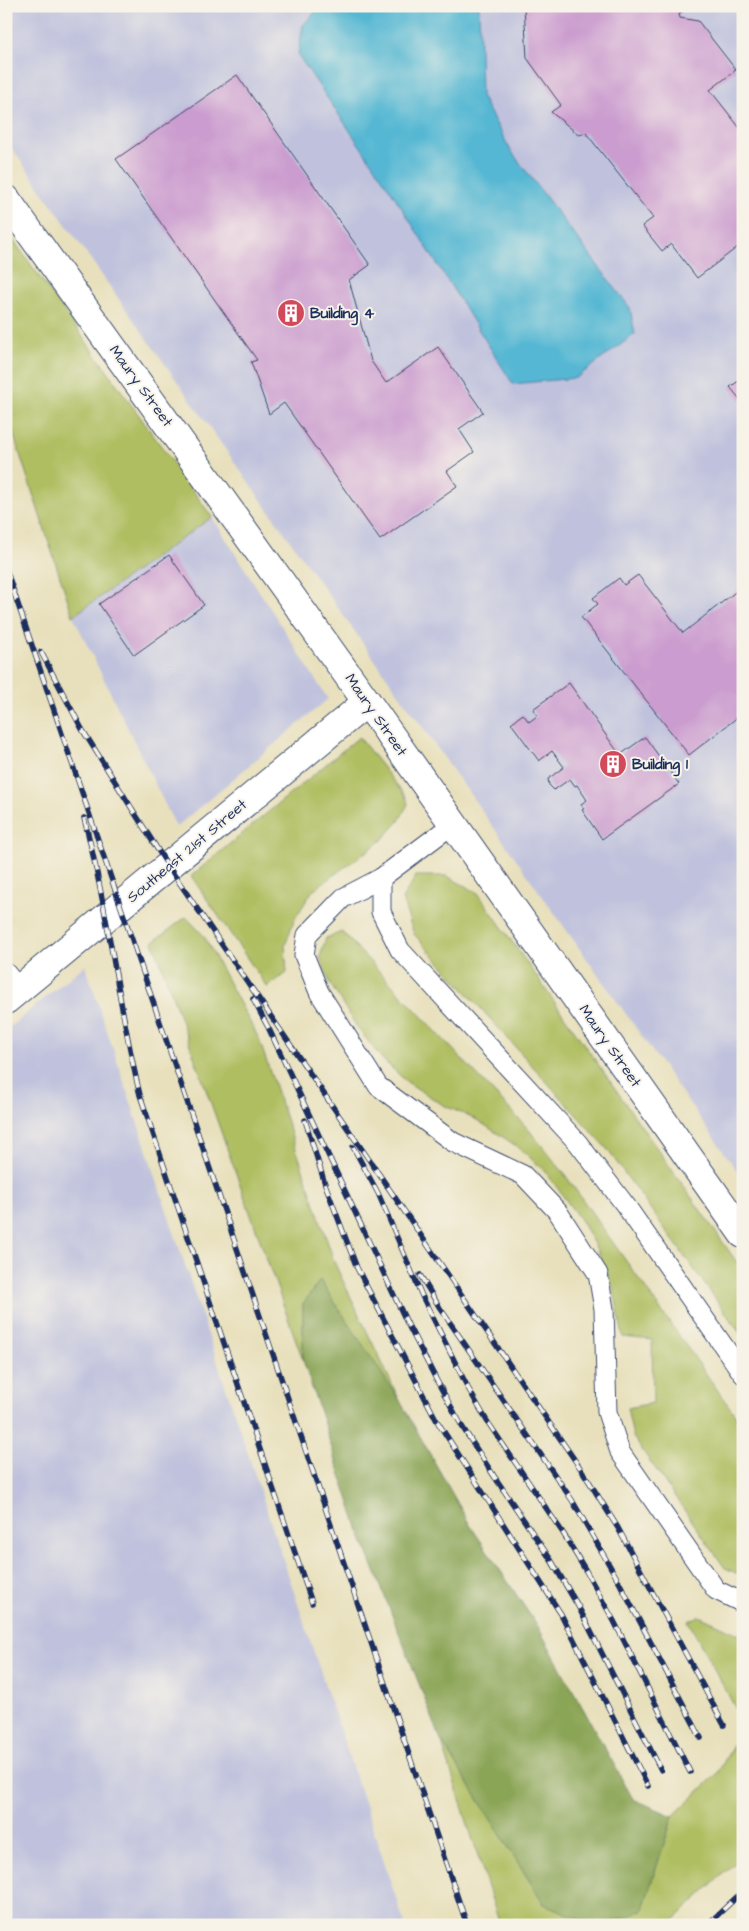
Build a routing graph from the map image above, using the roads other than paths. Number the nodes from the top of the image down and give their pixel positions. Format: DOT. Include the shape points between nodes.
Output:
graph roads {
  1 [pos="6,199"];
  2 [pos="368,702"];
  3 [pos="453,824"];
  4 [pos="381,878"];
  5 [pos="11,988"];
  6 [pos="743,1234"];
  7 [pos="743,1374"];
  8 [pos="743,1603"];
  1 -- 2 [label="main road, Maury Street"];
  2 -- 3 [label="main road, Maury Street"];
  2 -- 5 [label="main road, Southeast 21st Street"];
  3 -- 4 [label="lane"];
  3 -- 6 [label="main road, Maury Street"];
  4 -- 7 [label="lane" via="381,912 400,950 578,1143"];
  4 -- 8 [label="lane" via="343,898 307,935 304,955 319,992 378,1086 453,1142 523,1176 558,1212 598,1274 604,1309 608,1412 620,1452 716,1590"];
}
